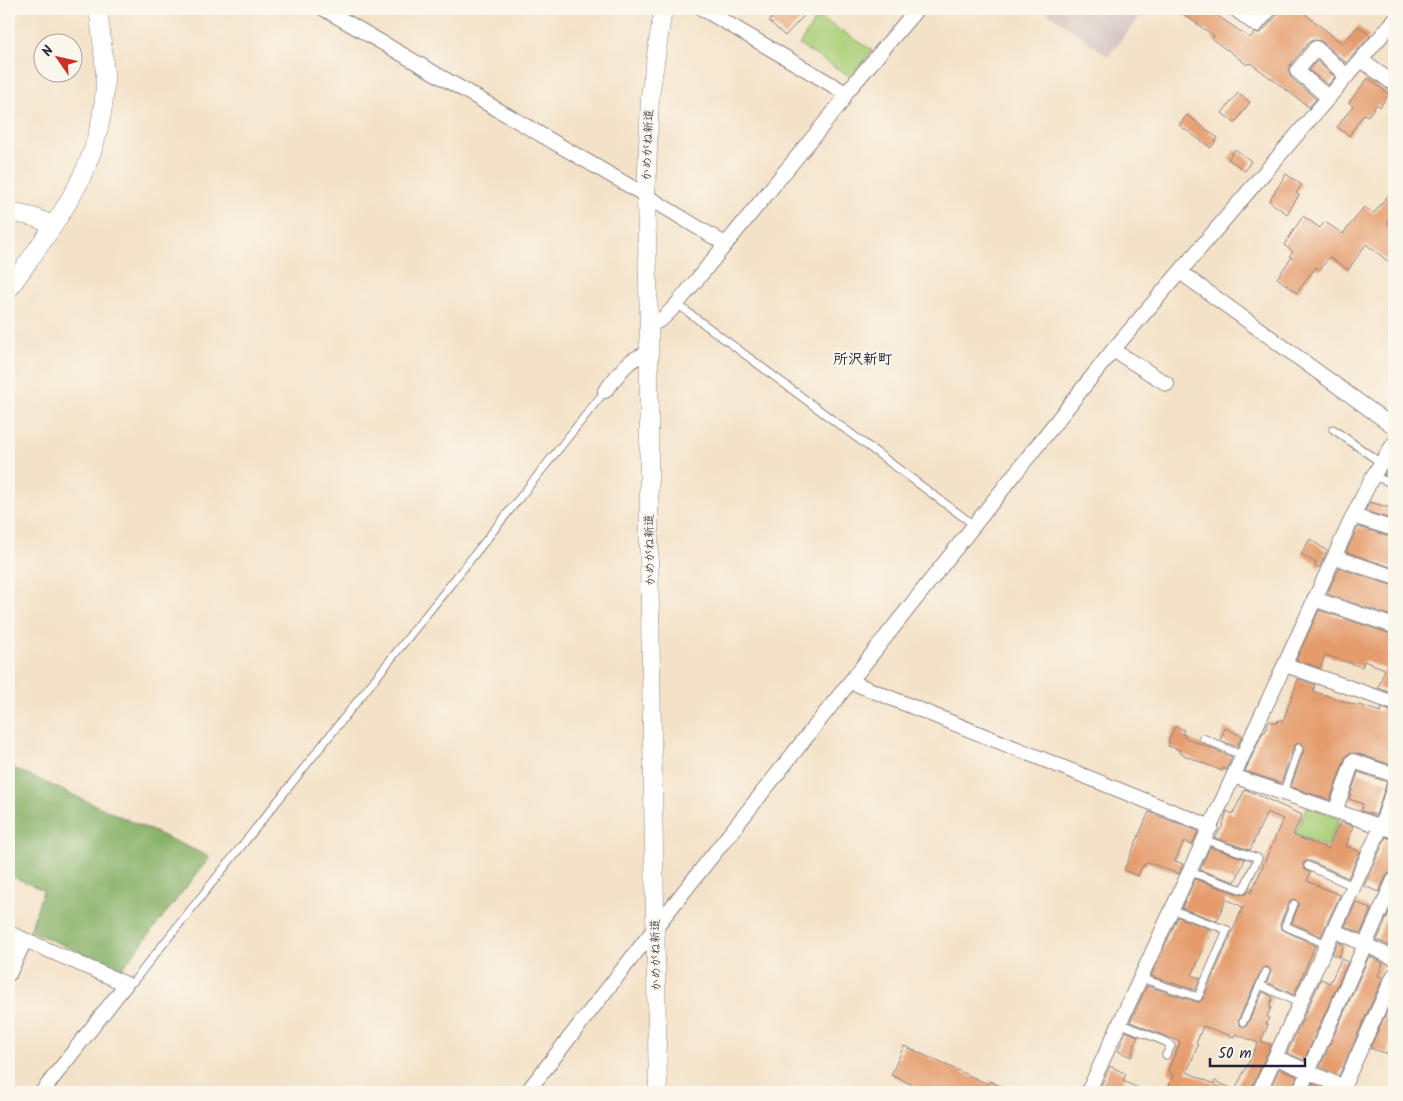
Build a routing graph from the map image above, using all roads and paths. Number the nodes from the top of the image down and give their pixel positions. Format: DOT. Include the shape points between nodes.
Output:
graph roads {
  1 [pos="98,9"];
  2 [pos="324,9"];
  3 [pos="663,9"];
  4 [pos="703,9"];
  5 [pos="917,9"];
  6 [pos="1235,9"];
  7 [pos="1270,9"];
  8 [pos="1394,21"];
  9 [pos="1361,60"];
  10 [pos="1347,76"];
  11 [pos="1394,84"];
  12 [pos="846,92"];
  13 [pos="1329,98"];
  14 [pos="646,196"];
  15 [pos="9,213"];
  16 [pos="52,227"];
  17 [pos="725,244"];
  18 [pos="1180,272"];
  19 [pos="9,289"];
  20 [pos="677,304"];
  21 [pos="649,324"];
  22 [pos="1113,350"];
  23 [pos="649,354"];
  24 [pos="1167,384"];
  25 [pos="605,392"];
  26 [pos="1394,427"];
  27 [pos="1333,429"];
  28 [pos="1394,443"];
  29 [pos="1381,463"];
  30 [pos="1373,476"];
  31 [pos="1394,484"];
  32 [pos="1353,516"];
  33 [pos="974,525"];
  34 [pos="1394,529"];
  35 [pos="1334,557"];
  36 [pos="1394,576"];
  37 [pos="1314,599"];
  38 [pos="1394,626"];
  39 [pos="1285,665"];
  40 [pos="851,682"];
  41 [pos="1394,703"];
  42 [pos="1203,738"];
  43 [pos="1299,748"];
  44 [pos="1243,756"];
  45 [pos="1394,775"];
  46 [pos="1233,776"];
  47 [pos="1394,787"];
  48 [pos="1283,794"];
  49 [pos="1336,812"];
  50 [pos="1211,827"];
  51 [pos="1388,829"];
  52 [pos="1205,840"];
  53 [pos="1308,866"];
  54 [pos="1190,872"];
  55 [pos="1394,880"];
  56 [pos="1353,886"];
  57 [pos="1294,904"];
  58 [pos="1173,910"];
  59 [pos="655,928"];
  60 [pos="1333,930"];
  61 [pos="9,932"];
  62 [pos="25,940"];
  63 [pos="1326,944"];
  64 [pos="1366,946"];
  65 [pos="1394,958"];
  66 [pos="1266,972"];
  67 [pos="9,974"];
  68 [pos="1394,975"];
  69 [pos="1140,978"];
  70 [pos="126,984"];
  71 [pos="1260,985"];
  72 [pos="1299,1003"];
  73 [pos="1243,1022"];
  74 [pos="1119,1023"];
  75 [pos="1166,1055"];
  76 [pos="1275,1057"];
  77 [pos="1308,1072"];
  78 [pos="1342,1090"];
  79 [pos="42,1092"];
  80 [pos="527,1092"];
  81 [pos="658,1092"];
  82 [pos="1088,1092"];
  83 [pos="1259,1092"];
  84 [pos="1299,1092"];
  1 -- 16 [label="street" via="105,77 99,132 88,165"];
  2 -- 14 [label="street"];
  3 -- 14 [label="street, かめがね新道" via="650,96"];
  4 -- 12 [label="street"];
  5 -- 12 [label="street"];
  6 -- 7 [label="street" via="1256,25"];
  8 -- 9 [label="street"];
  9 -- 10 [label="street"];
  9 -- 11 [label="street"];
  10 -- 13 [label="street"];
  10 -- 13 [label="street" via="1316,48 1297,71"];
  12 -- 17 [label="street" via="841,103"];
  13 -- 18 [label="street"];
  14 -- 17 [label="street"];
  14 -- 21 [label="street, かめがね新道"];
  15 -- 16 [label="street" via="36,218"];
  16 -- 19 [label="street"];
  17 -- 20 [label="street"];
  18 -- 22 [label="street"];
  18 -- 26 [label="street"];
  20 -- 21 [label="street" via="662,319"];
  20 -- 33 [label="lane"];
  21 -- 23 [label="street, かめがね新道"];
  22 -- 24 [label="street"];
  22 -- 33 [label="street"];
  23 -- 25 [label="street" via="629,362"];
  23 -- 59 [label="street, かめがね新道"];
  25 -- 70 [label="lane" via="139,975"];
  27 -- 29 [label="lane"];
  28 -- 29 [label="street"];
  29 -- 30 [label="street"];
  30 -- 31 [label="lane"];
  30 -- 32 [label="street"];
  32 -- 34 [label="street"];
  32 -- 35 [label="street"];
  33 -- 40 [label="street"];
  35 -- 36 [label="street"];
  35 -- 37 [label="street"];
  37 -- 38 [label="street"];
  37 -- 39 [label="street"];
  39 -- 41 [label="street"];
  39 -- 44 [label="street"];
  40 -- 50 [label="street"];
  40 -- 59 [label="street"];
  42 -- 44 [label="lane"];
  43 -- 48 [label="lane"];
  44 -- 46 [label="street"];
  45 -- 49 [label="street" via="1353,761"];
  46 -- 48 [label="street"];
  46 -- 50 [label="street"];
  47 -- 51 [label="street"];
  48 -- 49 [label="street"];
  49 -- 51 [label="street"];
  50 -- 52 [label="street"];
  51 -- 56 [label="street"];
  52 -- 54 [label="street"];
  52 -- 54 [label="lane" via="1258,858 1243,890"];
  53 -- 56 [label="lane"];
  54 -- 58 [label="street"];
  55 -- 64 [label="street"];
  56 -- 60 [label="street"];
  57 -- 63 [label="lane" via="1285,926"];
  58 -- 69 [label="street"];
  58 -- 69 [label="lane" via="1227,930 1198,997"];
  59 -- 80 [label="street"];
  59 -- 81 [label="street, かめがね新道"];
  60 -- 63 [label="street"];
  60 -- 64 [label="street"];
  61 -- 62 [label="street"];
  62 -- 67 [label="street"];
  62 -- 70 [label="street"];
  63 -- 72 [label="street"];
  64 -- 65 [label="street"];
  64 -- 77 [label="street"];
  66 -- 71 [label="lane"];
  68 -- 78 [label="street"];
  69 -- 74 [label="street"];
  70 -- 79 [label="street"];
  71 -- 72 [label="lane"];
  71 -- 73 [label="lane"];
  72 -- 76 [label="street"];
  74 -- 75 [label="lane" via="1166,1042 1171,1046"];
  74 -- 82 [label="street"];
  76 -- 77 [label="street"];
  76 -- 83 [label="street"];
  77 -- 78 [label="street"];
  77 -- 84 [label="street"];
}
